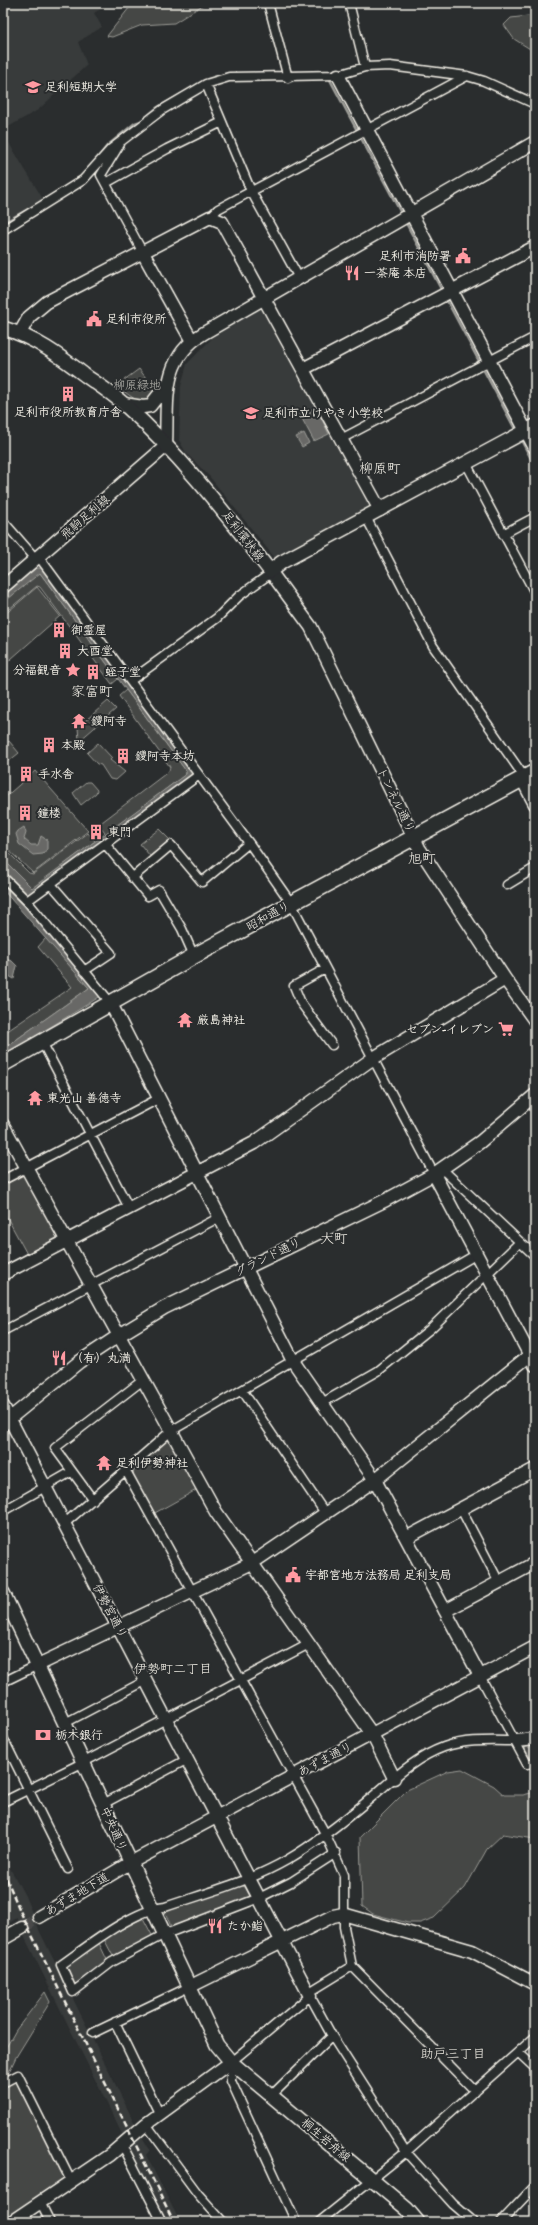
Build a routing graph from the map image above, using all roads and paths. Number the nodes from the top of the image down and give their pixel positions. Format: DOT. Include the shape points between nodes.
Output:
graph roads {
  1 [pos="268,3"];
  2 [pos="349,3"];
  3 [pos="365,67"];
  4 [pos="338,75"];
  5 [pos="467,76"];
  6 [pos="288,78"];
  7 [pos="206,84"];
  8 [pos="535,104"];
  9 [pos="222,122"];
  10 [pos="366,129"];
  11 [pos="123,139"];
  12 [pos="535,142"];
  13 [pos="106,183"];
  14 [pos="251,191"];
  15 [pos="411,214"];
  16 [pos="210,217"];
  17 [pos="3,230"];
  18 [pos="535,247"];
  19 [pos="143,253"];
  20 [pos="299,278"];
  21 [pos="453,290"];
  22 [pos="265,298"];
  23 [pos="9,332"];
  24 [pos="535,336"];
  25 [pos="192,341"];
  26 [pos="490,360"];
  27 [pos="303,369"];
  28 [pos="169,381"];
  29 [pos="124,404"];
  30 [pos="530,429"];
  31 [pos="341,439"];
  32 [pos="166,446"];
  33 [pos="535,448"];
  34 [pos="466,463"];
  35 [pos="380,510"];
  36 [pos="366,517"];
  37 [pos="535,517"];
  38 [pos="3,521"];
  39 [pos="503,534"];
  40 [pos="37,558"];
  41 [pos="270,571"];
  42 [pos="3,587"];
  43 [pos="535,593"];
  44 [pos="130,681"];
  45 [pos="199,775"];
  46 [pos="527,776"];
  47 [pos="535,804"];
  48 [pos="414,837"];
  49 [pos="249,842"];
  50 [pos="106,845"];
  51 [pos="535,868"];
  52 [pos="3,877"];
  53 [pos="132,878"];
  54 [pos="51,884"];
  55 [pos="507,885"];
  56 [pos="27,901"];
  57 [pos="291,903"];
  58 [pos="194,956"];
  59 [pos="325,969"];
  60 [pos="84,971"];
  61 [pos="504,979"];
  62 [pos="110,1002"];
  63 [pos="535,1021"];
  64 [pos="42,1042"];
  65 [pos="332,1045"];
  66 [pos="372,1059"];
  67 [pos="3,1064"];
  68 [pos="535,1095"];
  69 [pos="160,1098"];
  70 [pos="3,1125"];
  71 [pos="91,1135"];
  72 [pos="27,1168"];
  73 [pos="438,1171"];
  74 [pos="197,1172"];
  75 [pos="3,1180"];
  76 [pos="129,1208"];
  77 [pos="220,1217"];
  78 [pos="66,1241"];
  79 [pos="520,1242"];
  80 [pos="477,1254"];
  81 [pos="535,1256"];
  82 [pos="246,1267"];
  83 [pos="3,1274"];
  84 [pos="488,1275"];
  85 [pos="90,1286"];
  86 [pos="3,1331"];
  87 [pos="118,1336"];
  88 [pos="533,1358"];
  89 [pos="293,1361"];
  90 [pos="143,1380"];
  91 [pos="242,1390"];
  92 [pos="322,1403"];
  93 [pos="3,1406"];
  94 [pos="7,1421"];
  95 [pos="171,1431"];
  96 [pos="535,1469"];
  97 [pos="126,1471"];
  98 [pos="72,1472"];
  99 [pos="375,1480"];
  100 [pos="46,1488"];
  101 [pos="93,1500"];
  102 [pos="460,1509"];
  103 [pos="3,1511"];
  104 [pos="326,1513"];
  105 [pos="64,1524"];
  106 [pos="406,1538"];
  107 [pos="252,1563"];
  108 [pos="535,1563"];
  109 [pos="499,1582"];
  110 [pos="192,1592"];
  111 [pos="4,1597"];
  112 [pos="445,1611"];
  113 [pos="118,1627"];
  114 [pos="309,1644"];
  115 [pos="535,1647"];
  116 [pos="38,1666"];
  117 [pos="480,1676"];
  118 [pos="146,1680"];
  119 [pos="241,1681"];
  120 [pos="3,1682"];
  121 [pos="166,1720"];
  122 [pos="65,1723"];
  123 [pos="372,1734"];
  124 [pos="3,1738"];
  125 [pos="535,1739"];
  126 [pos="517,1741"];
  127 [pos="186,1760"];
  128 [pos="84,1762"];
  129 [pos="535,1762"];
  130 [pos="293,1776"];
  131 [pos="394,1778"];
  132 [pos="27,1789"];
  133 [pos="3,1802"];
  134 [pos="103,1804"];
  135 [pos="217,1817"];
  136 [pos="326,1835"];
  137 [pos="336,1853"];
  138 [pos="130,1863"];
  139 [pos="68,1869"];
  140 [pos="115,1872"];
  141 [pos="249,1879"];
  142 [pos="259,1898"];
  143 [pos="151,1908"];
  144 [pos="343,1914"];
  145 [pos="39,1917"];
  146 [pos="22,1928"];
  147 [pos="164,1935"];
  148 [pos="3,1939"];
  149 [pos="282,1942"];
  150 [pos="352,1966"];
  151 [pos="535,1984"];
  152 [pos="189,1987"];
  153 [pos="309,1994"];
  154 [pos="115,2022"];
  155 [pos="93,2033"];
  156 [pos="332,2036"];
  157 [pos="535,2037"];
  158 [pos="519,2053"];
  159 [pos="232,2062"];
  160 [pos="535,2068"];
  161 [pos="3,2083"];
  162 [pos="475,2091"];
  163 [pos="272,2095"];
  164 [pos="160,2115"];
  165 [pos="146,2124"];
  166 [pos="126,2152"];
  167 [pos="406,2152"];
  168 [pos="372,2180"];
  169 [pos="71,2181"];
  170 [pos="535,2186"];
  171 [pos="40,2202"];
  172 [pos="11,2222"];
  173 [pos="50,2222"];
  174 [pos="162,2222"];
  175 [pos="223,2222"];
  176 [pos="296,2222"];
  177 [pos="319,2222"];
  178 [pos="418,2222"];
  179 [pos="474,2222"];
  180 [pos="502,2222"];
  1 -- 6 [label="street"];
  2 -- 3 [label="street"];
  3 -- 4 [label="street"];
  3 -- 5 [label="street" via="390,66"];
  4 -- 6 [label="street"];
  4 -- 10 [label="street"];
  5 -- 8 [label="street"];
  5 -- 10 [label="street"];
  6 -- 7 [label="street" via="229,77"];
  7 -- 9 [label="street"];
  7 -- 11 [label="street" via="162,110"];
  9 -- 13 [label="street"];
  9 -- 14 [label="street"];
  10 -- 14 [label="street"];
  10 -- 15 [label="street"];
  11 -- 13 [label="street" via="101,175"];
  11 -- 17 [label="street" via="83,180"];
  12 -- 15 [label="street"];
  13 -- 19 [label="street"];
  14 -- 16 [label="street" via="218,209"];
  14 -- 20 [label="street"];
  15 -- 20 [label="street"];
  15 -- 21 [label="street"];
  16 -- 19 [label="street"];
  16 -- 22 [label="street" via="222,222"];
  18 -- 21 [label="street"];
  19 -- 23 [label="street" via="47,302"];
  19 -- 25 [label="street"];
  20 -- 22 [label="street"];
  21 -- 26 [label="street"];
  21 -- 27 [label="street"];
  22 -- 25 [label="street"];
  22 -- 27 [label="street"];
  23 -- 29 [label="main road, 足利環状線" via="62,357"];
  24 -- 26 [label="street"];
  25 -- 28 [label="street" via="176,360"];
  26 -- 30 [label="street"];
  26 -- 31 [label="street"];
  27 -- 31 [label="street"];
  28 -- 29 [label="street" via="150,406"];
  28 -- 32 [label="street"];
  29 -- 32 [label="main road, 足利環状線"];
  30 -- 33 [label="street"];
  30 -- 34 [label="main road, 足利環状線"];
  31 -- 35 [label="street"];
  32 -- 40 [label="street, 飛駒足利線"];
  32 -- 41 [label="main road, 足利環状線" via="208,491"];
  34 -- 35 [label="main road, 足利環状線"];
  34 -- 39 [label="street"];
  35 -- 36 [label="main road, 足利環状線"];
  36 -- 41 [label="main road, 足利環状線"];
  36 -- 46 [label="street" via="433,646"];
  37 -- 39 [label="street"];
  38 -- 40 [label="street"];
  39 -- 43 [label="street"];
  40 -- 42 [label="street, 飛駒足利線"];
  40 -- 44 [label="street"];
  41 -- 44 [label="street" via="217,618"];
  41 -- 48 [label="street, トンネル通り" via="311,627"];
  44 -- 45 [label="street"];
  45 -- 49 [label="street"];
  45 -- 50 [label="street"];
  46 -- 47 [label="street"];
  46 -- 48 [label="highway, 昭和通り"];
  48 -- 57 [label="highway, 昭和通り"];
  48 -- 61 [label="street, トンネル通り"];
  49 -- 53 [label="street" via="202,882 171,845"];
  49 -- 57 [label="street"];
  50 -- 53 [label="street"];
  50 -- 54 [label="street"];
  51 -- 55 [label="street"];
  52 -- 56 [label="street"];
  53 -- 58 [label="street" via="148,896 159,890 182,929"];
  54 -- 56 [label="street"];
  54 -- 60 [label="street" via="110,953"];
  56 -- 60 [label="street"];
  57 -- 58 [label="highway, 昭和通り"];
  57 -- 59 [label="street"];
  58 -- 62 [label="highway, 昭和通り"];
  59 -- 65 [label="street" via="294,986 301,1004"];
  59 -- 66 [label="street"];
  60 -- 62 [label="street"];
  61 -- 63 [label="street, トンネル通り"];
  61 -- 66 [label="street"];
  62 -- 64 [label="highway, 昭和通り"];
  62 -- 69 [label="street"];
  64 -- 67 [label="highway, 昭和通り"];
  64 -- 71 [label="street"];
  66 -- 73 [label="street"];
  66 -- 74 [label="street" via="254,1143"];
  68 -- 73 [label="street, グランド通り" via="480,1142"];
  69 -- 71 [label="street"];
  69 -- 74 [label="street"];
  70 -- 72 [label="street"];
  71 -- 72 [label="street"];
  71 -- 76 [label="street"];
  72 -- 75 [label="street"];
  72 -- 78 [label="street"];
  73 -- 79 [label="street"];
  73 -- 80 [label="street"];
  73 -- 82 [label="street, グランド通り" via="386,1200"];
  74 -- 76 [label="street"];
  74 -- 77 [label="street"];
  76 -- 78 [label="street"];
  77 -- 82 [label="street"];
  77 -- 85 [label="street"];
  78 -- 83 [label="street"];
  78 -- 85 [label="street"];
  79 -- 81 [label="street"];
  79 -- 84 [label="street"];
  80 -- 84 [label="street"];
  80 -- 89 [label="street"];
  82 -- 87 [label="street, グランド通り" via="164,1308"];
  82 -- 89 [label="street"];
  84 -- 88 [label="street"];
  84 -- 92 [label="street" via="430,1329 378,1372"];
  85 -- 86 [label="street"];
  85 -- 87 [label="street"];
  87 -- 90 [label="street"];
  87 -- 94 [label="street, グランド通り" via="79,1362"];
  88 -- 99 [label="street"];
  89 -- 91 [label="street"];
  89 -- 92 [label="street"];
  90 -- 95 [label="street"];
  90 -- 98 [label="street" via="55,1448"];
  91 -- 95 [label="street"];
  91 -- 104 [label="street"];
  92 -- 99 [label="street"];
  93 -- 94 [label="street, 伊勢宮通り"];
  94 -- 100 [label="street, 伊勢宮通り"];
  95 -- 97 [label="street"];
  95 -- 107 [label="street" via="216,1512"];
  96 -- 102 [label="street"];
  97 -- 101 [label="street"];
  97 -- 110 [label="street"];
  98 -- 100 [label="street"];
  98 -- 101 [label="street"];
  99 -- 104 [label="street"];
  99 -- 106 [label="street"];
  100 -- 103 [label="street"];
  100 -- 105 [label="street, 伊勢宮通り"];
  101 -- 105 [label="street"];
  102 -- 106 [label="street"];
  102 -- 109 [label="street"];
  104 -- 107 [label="street"];
  105 -- 113 [label="street, 伊勢宮通り"];
  106 -- 112 [label="street"];
  107 -- 110 [label="street"];
  107 -- 114 [label="street"];
  108 -- 109 [label="street"];
  109 -- 112 [label="street"];
  110 -- 113 [label="street"];
  110 -- 119 [label="street"];
  111 -- 116 [label="main road, 中央通り"];
  112 -- 117 [label="street"];
  113 -- 116 [label="street"];
  113 -- 118 [label="street, 伊勢宮通り"];
  114 -- 119 [label="street"];
  114 -- 123 [label="street"];
  115 -- 117 [label="street, あずま通り"];
  116 -- 120 [label="street"];
  116 -- 122 [label="main road, 中央通り"];
  117 -- 123 [label="street, あずま通り"];
  117 -- 126 [label="street"];
  118 -- 121 [label="street, 伊勢宮通り"];
  118 -- 122 [label="street"];
  119 -- 121 [label="street"];
  119 -- 130 [label="street"];
  121 -- 127 [label="street, 伊勢宮通り"];
  121 -- 128 [label="street"];
  122 -- 128 [label="main road, 中央通り"];
  123 -- 130 [label="street, あずま通り"];
  123 -- 131 [label="street"];
  124 -- 132 [label="street"];
  125 -- 126 [label="street"];
  126 -- 129 [label="street" via="527,1764"];
  126 -- 131 [label="street" via="468,1742 445,1747 416,1761"];
  127 -- 134 [label="street"];
  127 -- 135 [label="street, 伊勢宮通り"];
  128 -- 132 [label="street"];
  128 -- 134 [label="main road, 中央通り"];
  130 -- 135 [label="street, あずま通り"];
  130 -- 136 [label="street"];
  131 -- 136 [label="street"];
  132 -- 133 [label="street"];
  132 -- 139 [label="street"];
  134 -- 138 [label="main road, 中央通り"];
  135 -- 138 [label="street, あずま通り"];
  135 -- 141 [label="street, 伊勢宮通り"];
  136 -- 137 [label="street"];
  136 -- 141 [label="street" via="286,1861"];
  137 -- 142 [label="street" via="291,1882"];
  137 -- 144 [label="street" via="344,1875"];
  138 -- 140 [label="street, あずま通り"];
  138 -- 143 [label="main road, 中央通り"];
  140 -- 145 [label="street, あずま地下道"];
  141 -- 142 [label="street, 伊勢宮通り"];
  141 -- 143 [label="street" via="165,1907"];
  142 -- 147 [label="street"];
  142 -- 149 [label="street, 伊勢宮通り"];
  143 -- 147 [label="main road, 中央通り"];
  143 -- 147 [label="street" via="61,1965 73,1992 112,1962"];
  144 -- 149 [label="street" via="333,1916"];
  144 -- 150 [label="street"];
  144 -- 151 [label="street" via="472,1951"];
  146 -- 148 [label="street"];
  147 -- 152 [label="main road, 中央通り"];
  149 -- 152 [label="street"];
  149 -- 153 [label="street, 伊勢宮通り"];
  150 -- 153 [label="street"];
  150 -- 162 [label="street"];
  152 -- 154 [label="street"];
  152 -- 159 [label="main road, 中央通り" via="217,2045"];
  153 -- 156 [label="street"];
  153 -- 159 [label="street"];
  154 -- 155 [label="street"];
  154 -- 164 [label="street"];
  156 -- 163 [label="street"];
  156 -- 167 [label="street"];
  157 -- 158 [label="street"];
  158 -- 160 [label="street"];
  158 -- 162 [label="street"];
  159 -- 163 [label="main road, 桐生岩舟線"];
  159 -- 164 [label="street"];
  159 -- 176 [label="street" via="231,2081"];
  161 -- 169 [label="street" via="18,2075"];
  162 -- 167 [label="street"];
  163 -- 168 [label="main road, 桐生岩舟線"];
  164 -- 165 [label="street"];
  165 -- 169 [label="street" via="110,2154"];
  165 -- 175 [label="street" via="198,2194"];
  166 -- 174 [label="street"];
  167 -- 168 [label="street"];
  167 -- 179 [label="street" via="453,2204"];
  168 -- 177 [label="street"];
  168 -- 178 [label="main road, 桐生岩舟線" via="407,2209"];
  169 -- 171 [label="street"];
  170 -- 180 [label="street"];
  171 -- 172 [label="street"];
  171 -- 173 [label="street"];
}
